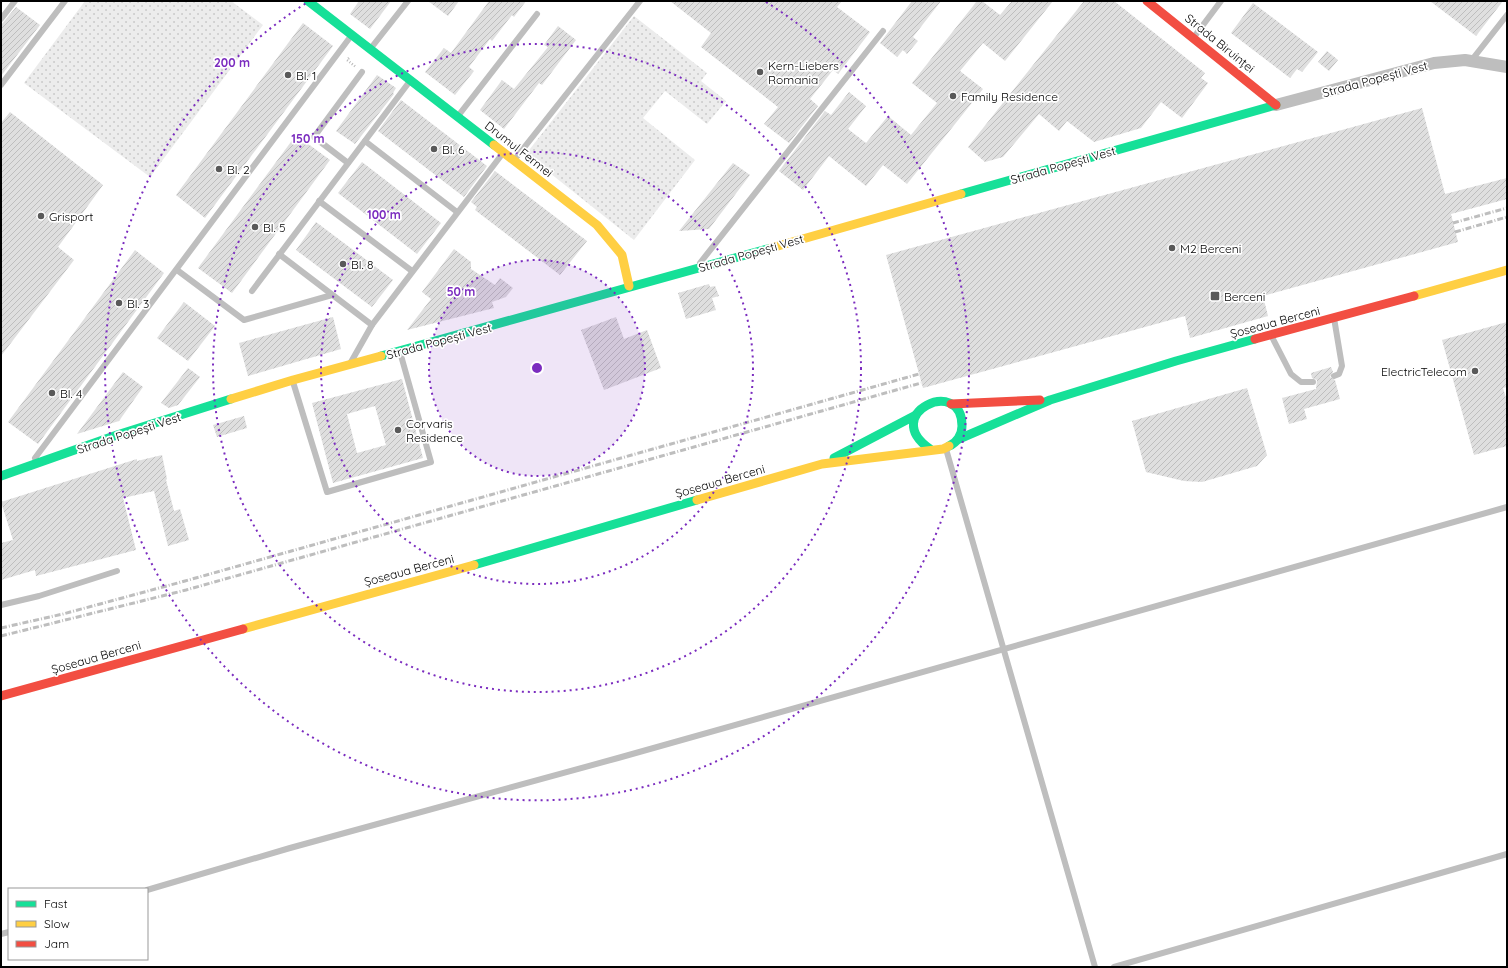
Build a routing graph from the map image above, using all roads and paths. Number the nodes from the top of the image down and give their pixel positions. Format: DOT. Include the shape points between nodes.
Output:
graph roads {
  1 [pos="15,1"];
  2 [pos="65,1"];
  3 [pos="308,1"];
  4 [pos="408,1"];
  5 [pos="640,1"];
  6 [pos="1147,1"];
  7 [pos="1221,1"];
  8 [pos="537,14"];
  9 [pos="1507,15"];
  10 [pos="1,20"];
  11 [pos="883,31"];
  12 [pos="352,35"];
  13 [pos="1194,37"];
  14 [pos="370,49"];
  15 [pos="1472,61"];
  16 [pos="1507,67"];
  17 [pos="362,72"];
  18 [pos="410,80"];
  19 [pos="1,85"];
  20 [pos="1276,105"];
  21 [pos="457,117"];
  22 [pos="365,140"];
  23 [pos="503,152"];
  24 [pos="514,161"];
  25 [pos="348,163"];
  26 [pos="319,201"];
  27 [pos="457,212"];
  28 [pos="279,254"];
  29 [pos="696,269"];
  30 [pos="177,270"];
  31 [pos="1507,270"];
  32 [pos="412,271"];
  33 [pos="629,286"];
  34 [pos="252,290"];
  35 [pos="332,295"];
  36 [pos="1334,318"];
  37 [pos="372,325"];
  38 [pos="1271,335"];
  39 [pos="400,352"];
  40 [pos="350,365"];
  41 [pos="1334,376"];
  42 [pos="293,380"];
  43 [pos="1313,382"];
  44 [pos="1050,400"];
  45 [pos="951,404"];
  46 [pos="916,415"];
  47 [pos="959,439"];
  48 [pos="930,449"];
  49 [pos="946,449"];
  50 [pos="822,464"];
  51 [pos="28,467"];
  52 [pos="1,476"];
  53 [pos="1507,507"];
  54 [pos="117,571"];
  55 [pos="1,605"];
  56 [pos="1004,648"];
  57 [pos="1,696"];
  58 [pos="1507,854"];
  59 [pos="148,890"];
  60 [pos="1095,967"];
  61 [pos="1114,967"];
  1 -- 10 [label="lane"];
  2 -- 19 [label="lane"];
  3 -- 12 [label="street, Drumul Fermei"];
  4 -- 14 [label="lane"];
  5 -- 24 [label="lane"];
  6 -- 13 [label="street, Strada Biruinței"];
  7 -- 13 [label="lane"];
  8 -- 21 [label="lane"];
  9 -- 15 [label="lane"];
  11 -- 29 [label="lane"];
  12 -- 14 [label="street, Drumul Fermei"];
  12 -- 30 [label="lane"];
  13 -- 20 [label="street, Strada Biruinței"];
  14 -- 18 [label="street, Drumul Fermei"];
  15 -- 16 [label="street, Strada Popești Vest"];
  15 -- 20 [label="street, Strada Popești Vest" via="1452,60 1434,63"];
  17 -- 25 [label="lane" via="314,137"];
  18 -- 21 [label="street, Drumul Fermei"];
  18 -- 22 [label="lane"];
  20 -- 29 [label="street, Strada Popești Vest"];
  21 -- 23 [label="street, Drumul Fermei"];
  22 -- 25 [label="lane"];
  22 -- 27 [label="lane"];
  23 -- 24 [label="street, Drumul Fermei"];
  23 -- 27 [label="lane"];
  24 -- 33 [label="street, Drumul Fermei" via="597,225 622,255"];
  25 -- 26 [label="lane"];
  26 -- 28 [label="lane"];
  26 -- 32 [label="lane"];
  27 -- 32 [label="lane"];
  28 -- 34 [label="lane"];
  28 -- 35 [label="lane"];
  29 -- 33 [label="street, Strada Popești Vest"];
  30 -- 35 [label="lane" via="244,320"];
  30 -- 51 [label="lane"];
  31 -- 36 [label="street, Șoseaua Berceni"];
  32 -- 37 [label="lane"];
  33 -- 39 [label="street, Strada Popești Vest"];
  35 -- 37 [label="lane"];
  36 -- 38 [label="street, Șoseaua Berceni"];
  36 -- 41 [label="lane" via="1342,366 1339,374"];
  37 -- 40 [label="lane"];
  38 -- 43 [label="lane" via="1291,374 1301,382"];
  38 -- 44 [label="street, Șoseaua Berceni"];
  39 -- 40 [label="street, Strada Popești Vest"];
  39 -- 42 [label="lane" via="431,462 327,492"];
  40 -- 42 [label="street, Strada Popești Vest"];
  42 -- 51 [label="street, Strada Popești Vest" via="117,435"];
  44 -- 45 [label="street, Șoseaua Berceni"];
  44 -- 47 [label="street, Șoseaua Berceni"];
  45 -- 46 [label="street, Șoseaua Berceni" via="935,401 927,404"];
  45 -- 47 [label="street" via="962,423"];
  46 -- 48 [label="street" via="914,431 923,445"];
  46 -- 50 [label="street, Șoseaua Berceni"];
  47 -- 49 [label="street, Șoseaua Berceni"];
  48 -- 49 [label="street, Șoseaua Berceni"];
  48 -- 50 [label="street, Șoseaua Berceni"];
  49 -- 56 [label="lane"];
  50 -- 57 [label="street, Șoseaua Berceni" via="539,547"];
  51 -- 52 [label="street, Strada Popești Vest"];
  53 -- 56 [label="lane"];
  54 -- 55 [label="lane" via="39,596"];
  56 -- 59 [label="lane"];
  56 -- 60 [label="lane"];
  58 -- 61 [label="lane"];
}
